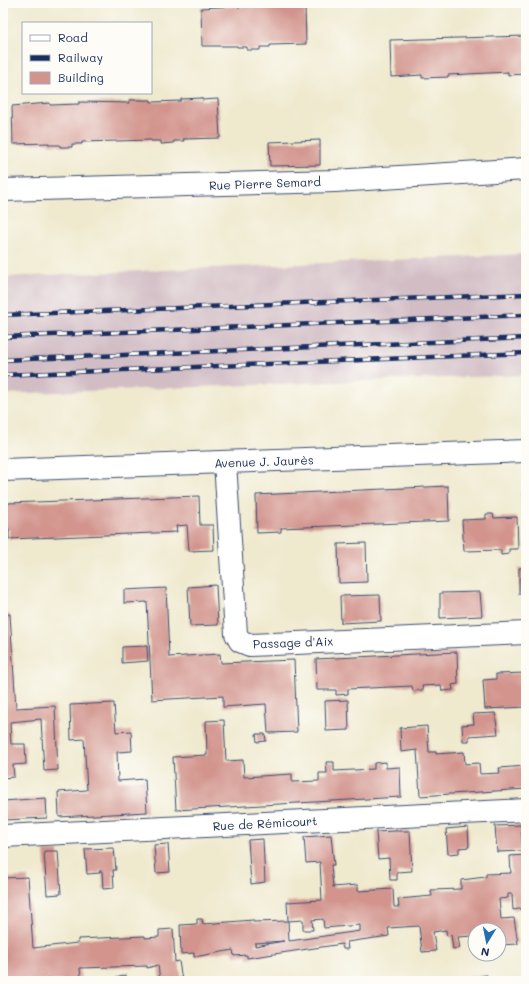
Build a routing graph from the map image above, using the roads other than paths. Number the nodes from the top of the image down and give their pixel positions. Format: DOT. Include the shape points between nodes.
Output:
graph roads {
  1 [pos="526,170"];
  2 [pos="3,190"];
  3 [pos="526,451"];
  4 [pos="224,462"];
  5 [pos="3,470"];
  6 [pos="526,633"];
  7 [pos="526,810"];
  8 [pos="3,836"];
  1 -- 2 [label="street, Rue Pierre Semard" via="335,182"];
  3 -- 4 [label="street, Avenue J. Jaurès"];
  4 -- 5 [label="street, Avenue J. Jaurès"];
  4 -- 6 [label="street, Passage d'Aix" via="236,634 240,641 250,645"];
  7 -- 8 [label="street, Rue de Rémicourt"];
}
